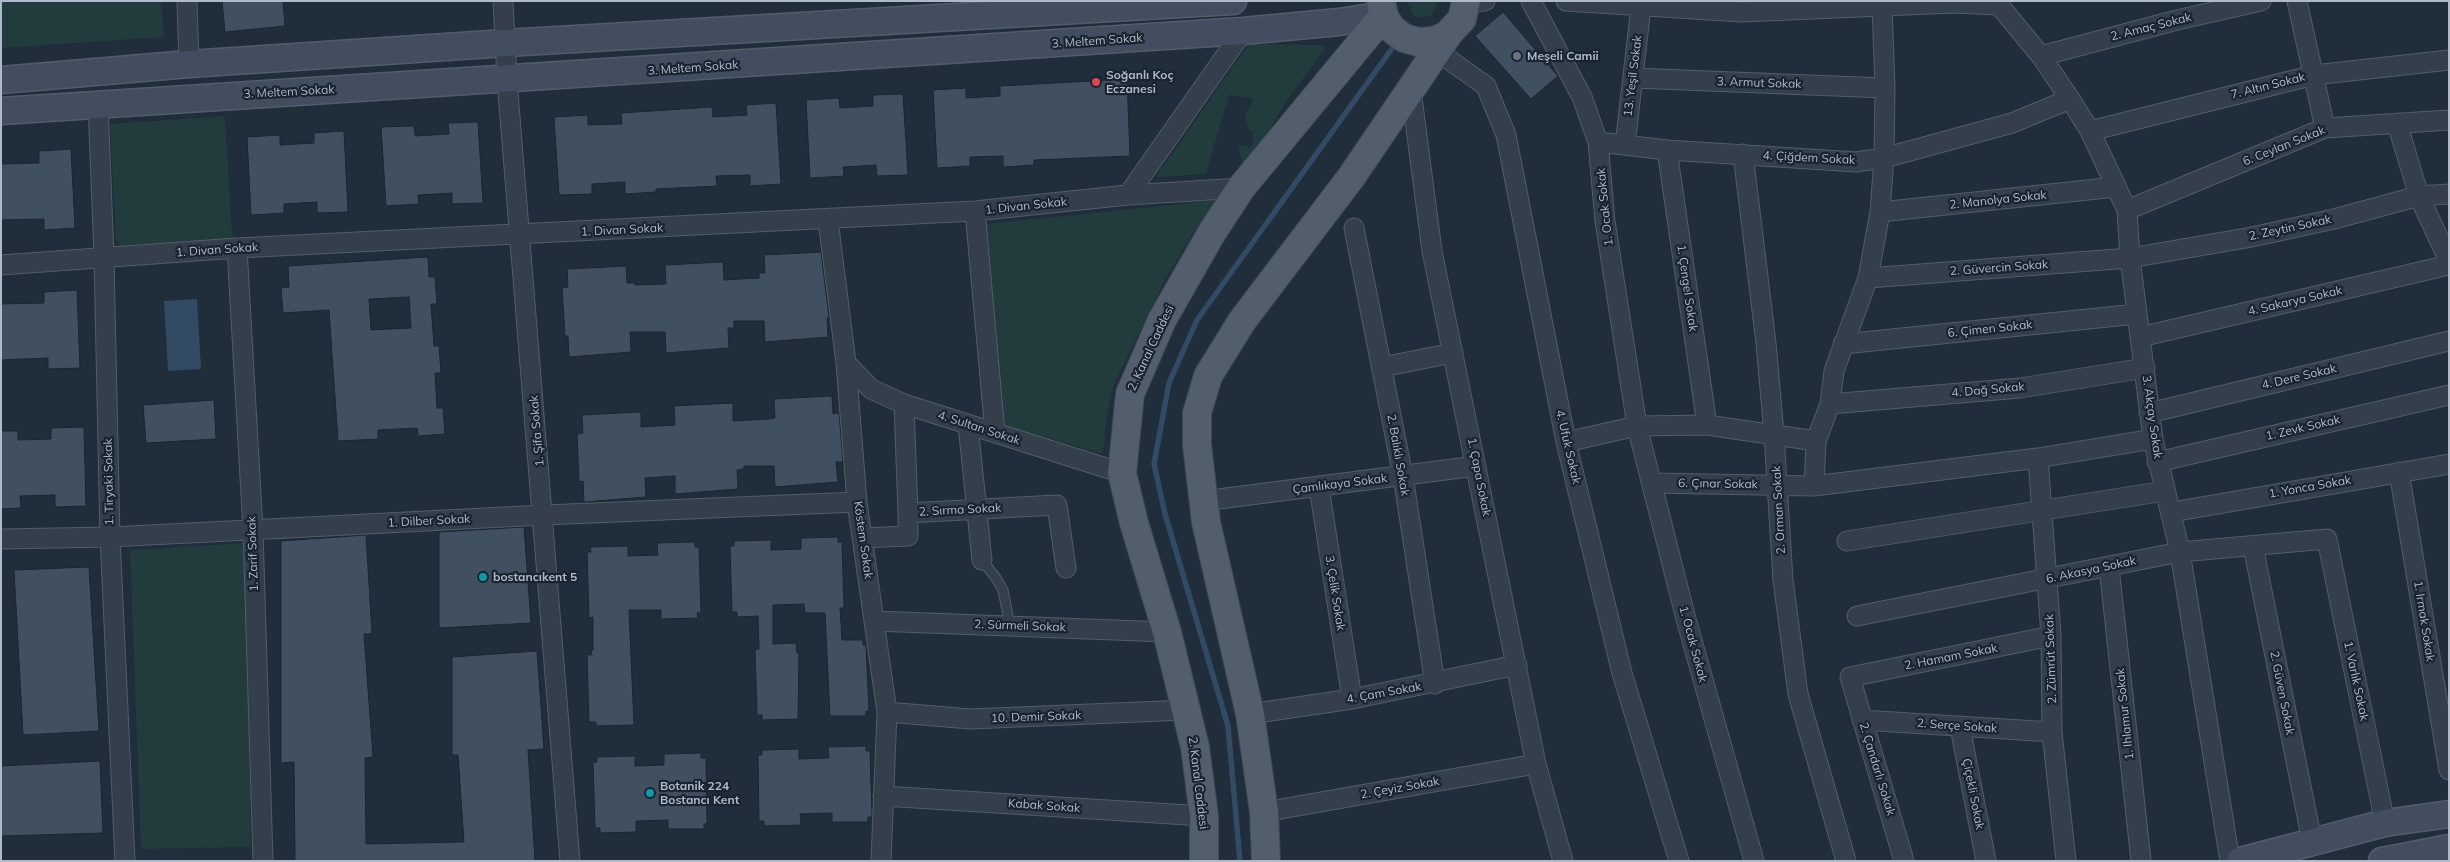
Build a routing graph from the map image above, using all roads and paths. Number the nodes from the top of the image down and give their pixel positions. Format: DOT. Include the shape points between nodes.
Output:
graph roads {
  1 [pos="187,1"];
  2 [pos="503,1"];
  3 [pos="1233,1"];
  4 [pos="1471,1"];
  5 [pos="1531,1"];
  6 [pos="1566,1"];
  7 [pos="2261,1"];
  8 [pos="2297,1"];
  9 [pos="1601,2"];
  10 [pos="1953,2"];
  11 [pos="2000,3"];
  12 [pos="1891,4"];
  13 [pos="1824,5"];
  14 [pos="1641,6"];
  15 [pos="1742,6"];
  16 [pos="1382,8"];
  17 [pos="1243,31"];
  18 [pos="506,43"];
  19 [pos="1444,43"];
  20 [pos="2041,56"];
  21 [pos="2449,60"];
  22 [pos="189,64"];
  23 [pos="2314,75"];
  24 [pos="1633,78"];
  25 [pos="1,80"];
  26 [pos="508,80"];
  27 [pos="1885,88"];
  28 [pos="1411,90"];
  29 [pos="2070,99"];
  30 [pos="98,103"];
  31 [pos="1,111"];
  32 [pos="2449,120"];
  33 [pos="2397,122"];
  34 [pos="2326,128"];
  35 [pos="2090,131"];
  36 [pos="1598,142"];
  37 [pos="1625,146"];
  38 [pos="1667,150"];
  39 [pos="1743,154"];
  40 [pos="1884,158"];
  41 [pos="2116,187"];
  42 [pos="1241,188"];
  43 [pos="2449,194"];
  44 [pos="1128,195"];
  45 [pos="2419,196"];
  46 [pos="2127,210"];
  47 [pos="975,211"];
  48 [pos="1880,212"];
  49 [pos="828,220"];
  50 [pos="1354,228"];
  51 [pos="521,235"];
  52 [pos="237,248"];
  53 [pos="104,258"];
  54 [pos="2130,258"];
  55 [pos="2449,261"];
  56 [pos="1,265"];
  57 [pos="2449,265"];
  58 [pos="1868,278"];
  59 [pos="2137,314"];
  60 [pos="2140,337"];
  61 [pos="2449,342"];
  62 [pos="1843,344"];
  63 [pos="1453,353"];
  64 [pos="846,363"];
  65 [pos="1382,368"];
  66 [pos="2145,368"];
  67 [pos="2449,395"];
  68 [pos="904,404"];
  69 [pos="1830,404"];
  70 [pos="2149,413"];
  71 [pos="968,425"];
  72 [pos="1707,425"];
  73 [pos="1638,426"];
  74 [pos="995,433"];
  75 [pos="1774,434"];
  76 [pos="2153,439"];
  77 [pos="1816,440"];
  78 [pos="1566,442"];
  79 [pos="2038,458"];
  80 [pos="2158,462"];
  81 [pos="2449,464"];
  82 [pos="1476,466"];
  83 [pos="1122,472"];
  84 [pos="2399,472"];
  85 [pos="1403,476"];
  86 [pos="1652,482"];
  87 [pos="1777,486"];
  88 [pos="1814,486"];
  89 [pos="1319,487"];
  90 [pos="2165,491"];
  91 [pos="1203,501"];
  92 [pos="857,502"];
  93 [pos="976,509"];
  94 [pos="2043,509"];
  95 [pos="2172,512"];
  96 [pos="908,513"];
  97 [pos="544,514"];
  98 [pos="253,530"];
  99 [pos="110,536"];
  100 [pos="862,538"];
  101 [pos="1,539"];
  102 [pos="2328,539"];
  103 [pos="1847,541"];
  104 [pos="2253,546"];
  105 [pos="2180,552"];
  106 [pos="982,560"];
  107 [pos="2109,566"];
  108 [pos="1066,568"];
  109 [pos="2047,580"];
  110 [pos="1857,616"];
  111 [pos="874,621"];
  112 [pos="1010,626"];
  113 [pos="1166,632"];
  114 [pos="2052,636"];
  115 [pos="1517,666"];
  116 [pos="1850,677"];
  117 [pos="1435,684"];
  118 [pos="1352,699"];
  119 [pos="1186,710"];
  120 [pos="886,712"];
  121 [pos="1250,714"];
  122 [pos="1862,720"];
  123 [pos="1960,726"];
  124 [pos="2052,732"];
  125 [pos="1536,764"];
  126 [pos="2449,770"];
  127 [pos="883,796"];
  128 [pos="1264,812"];
  129 [pos="2449,814"];
  130 [pos="1204,816"];
  131 [pos="2385,823"];
  132 [pos="2312,841"];
  133 [pos="2449,848"];
  134 [pos="2424,856"];
  135 [pos="125,861"];
  136 [pos="263,861"];
  137 [pos="570,861"];
  138 [pos="881,861"];
  139 [pos="1204,861"];
  140 [pos="1266,861"];
  141 [pos="1563,861"];
  142 [pos="1680,861"];
  143 [pos="1754,861"];
  144 [pos="1846,861"];
  145 [pos="1904,861"];
  146 [pos="1986,861"];
  147 [pos="2066,861"];
  148 [pos="2141,861"];
  149 [pos="2230,861"];
  150 [pos="2240,861"];
  151 [pos="2382,861"];
  1 -- 22 [label="street"];
  2 -- 18 [label="street, 1. Şifa Sokak"];
  3 -- 18 [label="street"];
  4 -- 19 [label="main road"];
  5 -- 36 [label="street, 1. Ocak Sokak" via="1582,97"];
  6 -- 9 [label="street"];
  7 -- 20 [label="street, 2. Amaç Sokak"];
  8 -- 23 [label="street"];
  9 -- 14 [label="street"];
  10 -- 11 [label="street"];
  10 -- 12 [label="street"];
  11 -- 20 [label="street, 3. Akçay Sokak"];
  12 -- 13 [label="street"];
  12 -- 27 [label="street"];
  13 -- 15 [label="street"];
  14 -- 15 [label="street"];
  14 -- 24 [label="street, 13. Yeşil Sokak"];
  16 -- 17 [label="street, 3. Meltem Sokak" via="1339,22"];
  16 -- 19 [label="main road" via="1392,29 1404,38"];
  16 -- 42 [label="main road, 2. Kanal Caddesi"];
  17 -- 26 [label="street, 3. Meltem Sokak"];
  17 -- 44 [label="street"];
  18 -- 22 [label="street"];
  18 -- 26 [label="street, 1. Şifa Sokak"];
  19 -- 28 [label="main road"];
  19 -- 78 [label="street, 4. Ufuk Sokak" via="1486,86 1506,135"];
  20 -- 29 [label="street, 3. Akçay Sokak"];
  21 -- 23 [label="street, 7. Altın Sokak"];
  22 -- 25 [label="street"];
  23 -- 34 [label="street"];
  23 -- 35 [label="street, 7. Altın Sokak"];
  24 -- 27 [label="street, 3. Armut Sokak"];
  24 -- 37 [label="street, 13. Yeşil Sokak"];
  26 -- 30 [label="street, 3. Meltem Sokak"];
  26 -- 51 [label="street, 1. Şifa Sokak"];
  27 -- 40 [label="street"];
  28 -- 63 [label="street, 1. Çapa Sokak" via="1432,250"];
  28 -- 91 [label="main road" via="1330,206 1242,321 1208,376 1198,413 1197,445"];
  29 -- 35 [label="street, 3. Akçay Sokak"];
  29 -- 40 [label="street, 4. Çiğdem Sokak" via="2012,122"];
  30 -- 31 [label="street, 3. Meltem Sokak"];
  30 -- 53 [label="street, 1. Tiryaki Sokak"];
  32 -- 33 [label="street, 6. Ceylan Sokak"];
  33 -- 34 [label="street, 6. Ceylan Sokak"];
  33 -- 45 [label="street"];
  34 -- 46 [label="street, 6. Ceylan Sokak"];
  35 -- 41 [label="street, 3. Akçay Sokak"];
  36 -- 37 [label="street, 4. Çiğdem Sokak"];
  36 -- 73 [label="street, 1. Ocak Sokak" via="1604,221"];
  37 -- 38 [label="street, 4. Çiğdem Sokak"];
  38 -- 39 [label="street, 4. Çiğdem Sokak"];
  38 -- 72 [label="street, 1. Çengel Sokak"];
  39 -- 40 [label="street, 4. Çiğdem Sokak" via="1856,162"];
  39 -- 75 [label="street, 2. Orman Sokak"];
  40 -- 48 [label="street"];
  41 -- 46 [label="street, 3. Akçay Sokak"];
  41 -- 48 [label="street, 2. Manolya Sokak"];
  42 -- 44 [label="street, 1. Divan Sokak"];
  42 -- 83 [label="main road, 2. Kanal Caddesi" via="1162,320 1130,394"];
  43 -- 45 [label="street, 2. Zeytin Sokak"];
  44 -- 47 [label="street, 1. Divan Sokak"];
  45 -- 54 [label="street, 2. Zeytin Sokak" via="2252,237"];
  45 -- 55 [label="street"];
  46 -- 54 [label="street, 3. Akçay Sokak"];
  47 -- 49 [label="street, 1. Divan Sokak"];
  47 -- 74 [label="street"];
  48 -- 58 [label="street"];
  49 -- 51 [label="street, 1. Divan Sokak"];
  49 -- 64 [label="street, Köstem Sokak"];
  50 -- 65 [label="street, 2. Balıklı Sokak"];
  51 -- 52 [label="street, 1. Divan Sokak"];
  51 -- 97 [label="street, 1. Şifa Sokak"];
  52 -- 53 [label="street, 1. Divan Sokak"];
  52 -- 98 [label="street, 1. Zarif Sokak"];
  53 -- 56 [label="street, 1. Divan Sokak"];
  53 -- 99 [label="street, 1. Tiryaki Sokak"];
  54 -- 58 [label="street, 2. Güvercin Sokak"];
  54 -- 59 [label="street, 3. Akçay Sokak"];
  57 -- 60 [label="street, 4. Sakarya Sokak"];
  58 -- 62 [label="street"];
  59 -- 60 [label="street, 3. Akçay Sokak"];
  59 -- 62 [label="street, 6. Çimen Sokak"];
  60 -- 66 [label="street, 3. Akçay Sokak"];
  61 -- 70 [label="street, 4. Dere Sokak"];
  62 -- 69 [label="street" via="1834,371"];
  63 -- 65 [label="street"];
  63 -- 82 [label="street, 1. Çapa Sokak"];
  64 -- 68 [label="street, 4. Sultan Sokak" via="872,388"];
  64 -- 92 [label="street, Köstem Sokak"];
  65 -- 85 [label="street, 2. Balıklı Sokak"];
  66 -- 69 [label="street, 4. Dağ Sokak" via="2020,388"];
  66 -- 70 [label="street, 3. Akçay Sokak"];
  67 -- 80 [label="street, 1. Zevk Sokak"];
  68 -- 71 [label="street, 4. Sultan Sokak"];
  68 -- 96 [label="street, 2. Sırma Sokak"];
  69 -- 77 [label="street"];
  70 -- 76 [label="street, 3. Akçay Sokak"];
  71 -- 74 [label="street, 4. Sultan Sokak"];
  71 -- 93 [label="street"];
  72 -- 73 [label="street"];
  72 -- 75 [label="street"];
  73 -- 78 [label="street"];
  73 -- 86 [label="street, 1. Ocak Sokak"];
  74 -- 83 [label="street, 4. Sultan Sokak"];
  75 -- 77 [label="street"];
  75 -- 87 [label="street, 2. Orman Sokak"];
  76 -- 79 [label="street, 6. Çınar Sokak"];
  76 -- 80 [label="street, 3. Akçay Sokak"];
  77 -- 88 [label="street"];
  78 -- 142 [label="street, 4. Ufuk Sokak" via="1622,672"];
  79 -- 88 [label="street, 6. Çınar Sokak"];
  79 -- 94 [label="street, 2. Zümrüt Sokak"];
  80 -- 90 [label="street, 3. Akçay Sokak"];
  81 -- 84 [label="street, 1. Yonca Sokak"];
  82 -- 85 [label="street, Çamlıkaya Sokak"];
  82 -- 115 [label="street, 1. Çapa Sokak"];
  83 -- 113 [label="main road, 2. Kanal Caddesi"];
  84 -- 95 [label="street, 1. Yonca Sokak"];
  84 -- 126 [label="street, 1. Irmak Sokak"];
  85 -- 89 [label="street, Çamlıkaya Sokak"];
  85 -- 117 [label="street, 2. Balıklı Sokak"];
  86 -- 87 [label="street, 6. Çınar Sokak"];
  86 -- 143 [label="street, 1. Ocak Sokak" via="1686,619"];
  87 -- 88 [label="street, 6. Çınar Sokak"];
  87 -- 144 [label="street, 2. Orman Sokak" via="1783,580 1798,694"];
  89 -- 91 [label="street, Çamlıkaya Sokak"];
  89 -- 118 [label="street, 3. Çelik Sokak"];
  90 -- 94 [label="street"];
  90 -- 95 [label="street, 3. Akçay Sokak"];
  91 -- 121 [label="main road"];
  92 -- 97 [label="street, 1. Dilber Sokak"];
  92 -- 100 [label="street, Köstem Sokak"];
  93 -- 96 [label="street, 2. Sırma Sokak"];
  93 -- 106 [label="street"];
  93 -- 108 [label="street, 2. Sırma Sokak" via="1058,505"];
  94 -- 103 [label="street"];
  94 -- 109 [label="street, 2. Zümrüt Sokak"];
  95 -- 105 [label="street, 3. Akçay Sokak"];
  96 -- 100 [label="street" via="908,536"];
  97 -- 98 [label="street, 1. Dilber Sokak"];
  97 -- 137 [label="street, 1. Şifa Sokak"];
  98 -- 99 [label="street, 1. Dilber Sokak"];
  98 -- 136 [label="street, 1. Zarif Sokak"];
  99 -- 101 [label="street, 1. Dilber Sokak"];
  99 -- 135 [label="street, 1. Tiryaki Sokak"];
  100 -- 111 [label="street, Köstem Sokak"];
  102 -- 104 [label="street, 6. Akasya Sokak"];
  102 -- 131 [label="street, 1. Varlık Sokak"];
  104 -- 105 [label="street, 6. Akasya Sokak"];
  104 -- 132 [label="street, 2. Güven Sokak"];
  105 -- 107 [label="street, 6. Akasya Sokak"];
  105 -- 149 [label="street, 3. Akçay Sokak"];
  106 -- 112 [label="lane" via="1003,590"];
  107 -- 109 [label="street, 6. Akasya Sokak"];
  107 -- 148 [label="street, 1. Ihlamur Sokak"];
  109 -- 110 [label="street, 6. Akasya Sokak"];
  109 -- 114 [label="street, 2. Zümrüt Sokak"];
  111 -- 112 [label="street, 2. Sürmeli Sokak"];
  111 -- 120 [label="street, Köstem Sokak"];
  112 -- 113 [label="street, 2. Sürmeli Sokak"];
  113 -- 119 [label="main road, 2. Kanal Caddesi"];
  114 -- 116 [label="street, 2. Hamam Sokak"];
  114 -- 124 [label="street, 2. Zümrüt Sokak"];
  115 -- 117 [label="street, 4. Çam Sokak"];
  115 -- 125 [label="street, 1. Çapa Sokak"];
  116 -- 122 [label="street, 2. Çandarlı Sokak"];
  117 -- 118 [label="street, 4. Çam Sokak"];
  118 -- 121 [label="street, 4. Çam Sokak"];
  119 -- 120 [label="street, 10. Demir Sokak" via="970,719"];
  119 -- 130 [label="main road, 2. Kanal Caddesi" via="1196,747"];
  120 -- 127 [label="street, Köstem Sokak"];
  121 -- 128 [label="main road"];
  122 -- 123 [label="street, 2. Serçe Sokak"];
  122 -- 145 [label="street, 2. Çandarlı Sokak"];
  123 -- 124 [label="street, 2. Serçe Sokak"];
  123 -- 146 [label="street, Çiçekli Sokak"];
  124 -- 147 [label="street, 2. Zümrüt Sokak"];
  125 -- 128 [label="street, 2. Çeyiz Sokak"];
  125 -- 141 [label="street, 1. Çapa Sokak"];
  127 -- 130 [label="street, Kabak Sokak"];
  127 -- 138 [label="street, Köstem Sokak"];
  128 -- 140 [label="main road"];
  129 -- 131 [label="street"];
  130 -- 139 [label="main road, 2. Kanal Caddesi"];
  131 -- 132 [label="street"];
  132 -- 150 [label="street"];
  133 -- 134 [label="street"];
  134 -- 151 [label="street"];
}
